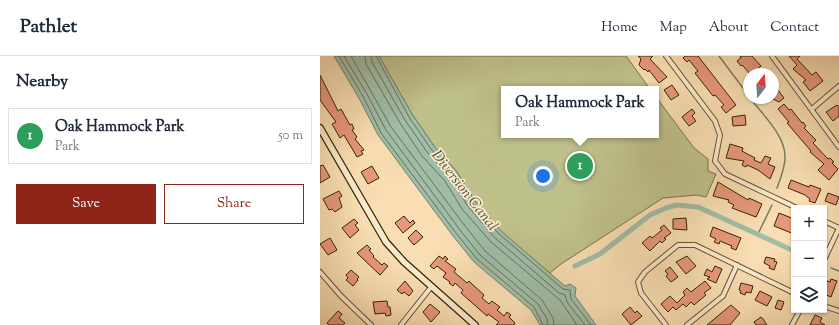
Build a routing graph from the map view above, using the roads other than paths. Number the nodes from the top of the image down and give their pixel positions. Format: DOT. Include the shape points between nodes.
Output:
graph roads {
  1 [pos="666,56"];
  2 [pos="772,56"];
  3 [pos="839,86"];
  4 [pos="812,109"];
  5 [pos="320,128"];
  6 [pos="839,147"];
  7 [pos="791,205"];
  8 [pos="827,222"];
  9 [pos="839,228"];
  10 [pos="827,254"];
  11 [pos="737,265"];
  12 [pos="320,272"];
  13 [pos="432,286"];
  14 [pos="791,292"];
  15 [pos="827,307"];
  16 [pos="839,311"];
  17 [pos="798,313"];
  18 [pos="371,325"];
  19 [pos="401,325"];
  20 [pos="475,325"];
  21 [pos="666,325"];
  22 [pos="687,325"];
  23 [pos="792,325"];
  1 -- 7 [label="street" via="715,121 720,136 715,161 725,174"];
  2 -- 4 [label="street"];
  3 -- 4 [label="street"];
  4 -- 6 [label="street"];
  5 -- 13 [label="street" via="386,242 404,262"];
  8 -- 9 [label="street"];
  9 -- 10 [label="street"];
  11 -- 14 [label="street"];
  11 -- 21 [label="street" via="695,245 678,245 645,272 638,282 641,293"];
  11 -- 22 [label="street" via="723,296"];
  12 -- 18 [label="street"];
  13 -- 19 [label="street"];
  13 -- 20 [label="street"];
  15 -- 16 [label="street"];
  17 -- 23 [label="street"];
}
